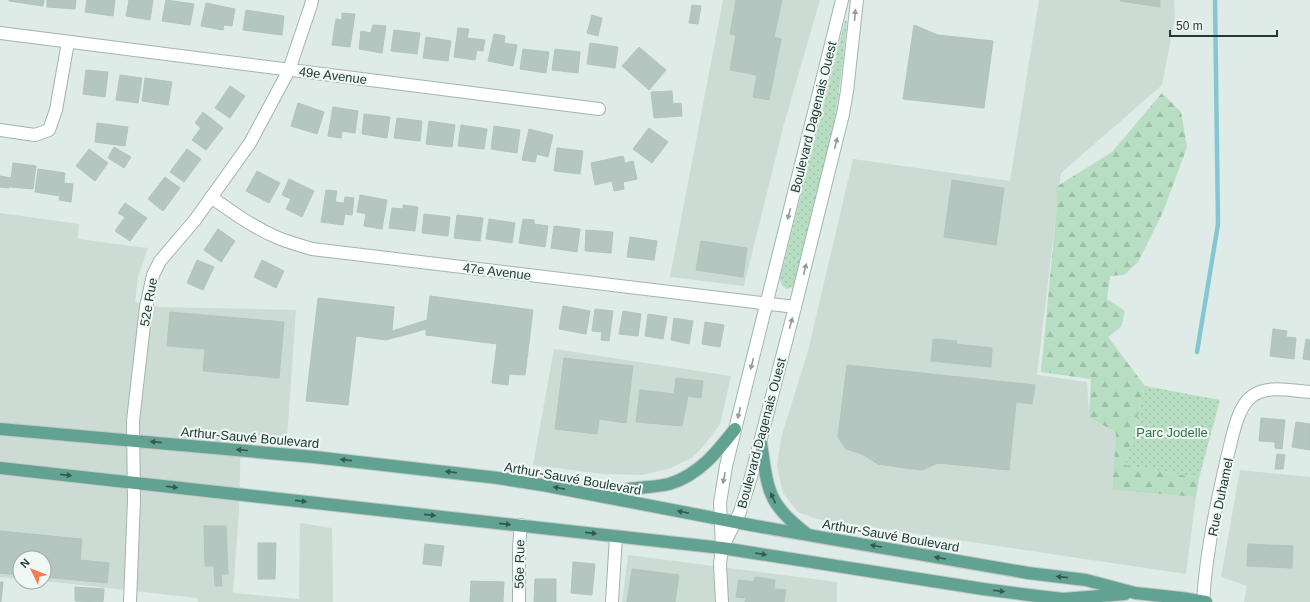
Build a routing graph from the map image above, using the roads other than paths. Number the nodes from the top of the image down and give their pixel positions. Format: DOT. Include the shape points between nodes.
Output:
graph roads {
  1 [pos="312,0"];
  2 [pos="842,0"];
  3 [pos="857,0"];
  4 [pos="0,33"];
  5 [pos="68,42"];
  6 [pos="289,70"];
  7 [pos="599,109"];
  8 [pos="0,130"];
  9 [pos="211,197"];
  10 [pos="766,303"];
  11 [pos="795,307"];
  12 [pos="1310,392"];
  13 [pos="0,429"];
  14 [pos="735,429"];
  15 [pos="132,440"];
  16 [pos="761,443"];
  17 [pos="0,468"];
  18 [pos="133,482"];
  19 [pos="598,496"];
  20 [pos="721,519"];
  21 [pos="735,522"];
  22 [pos="521,525"];
  23 [pos="810,535"];
  24 [pos="616,536"];
  25 [pos="722,548"];
  26 [pos="1134,593"];
  27 [pos="130,602"];
  28 [pos="519,602"];
  29 [pos="612,602"];
  30 [pos="722,602"];
  31 [pos="1204,602"];
  1 -- 6 [label="street, 52e Rue"];
  2 -- 10 [label="street, Boulevard Dagenais Ouest, one-way"];
  11 -- 3 [label="street, Boulevard Dagenais Ouest, one-way" via="844,106"];
  4 -- 5 [label="street, 49e Avenue"];
  5 -- 6 [label="street, 49e Avenue"];
  5 -- 8 [label="street" via="56,110 49,130 35,135"];
  6 -- 7 [label="street, 49e Avenue"];
  6 -- 9 [label="street, 52e Rue" via="250,143"];
  9 -- 10 [label="street, 47e Avenue" via="266,233 312,249"];
  9 -- 15 [label="street, 52e Rue" via="189,228 160,261 152,275 141,348"];
  10 -- 11 [label="street, 47e Avenue"];
  10 -- 14 [label="street, Boulevard Dagenais Ouest, one-way"];
  16 -- 11 [label="street, Boulevard Dagenais Ouest, one-way"];
  12 -- 31 [label="street, Rue Duhamel" via="1275,389 1258,393 1251,396 1240,412 1219,492 1207,561"];
  13 -- 15 [label="main road, Arthur-Sauvé Boulevard"];
  14 -- 19 [label="main road" via="713,456 686,478 661,486 629,489"];
  14 -- 20 [label="street, Boulevard Dagenais Ouest, one-way" via="722,488"];
  15 -- 18 [label="street, 52e Rue"];
  19 -- 15 [label="main road, Arthur-Sauvé Boulevard, one-way" via="454,472"];
  16 -- 21 [label="street, Boulevard Dagenais Ouest"];
  23 -- 16 [label="main road, one-way" via="789,519 775,503 768,486"];
  17 -- 18 [label="main road, Arthur-Sauvé Boulevard, one-way"];
  18 -- 22 [label="main road, Arthur-Sauvé Boulevard, one-way"];
  18 -- 27 [label="street, 52e Rue"];
  20 -- 19 [label="main road, Arthur-Sauvé Boulevard, one-way"];
  20 -- 21 [label="main road, Arthur-Sauvé Boulevard"];
  20 -- 25 [label="street, Boulevard Dagenais Ouest"];
  21 -- 23 [label="main road, Arthur-Sauvé Boulevard"];
  21 -- 25 [label="street, Boulevard Dagenais Ouest"];
  22 -- 24 [label="main road, Arthur-Sauvé Boulevard, one-way"];
  22 -- 28 [label="street, 56e Rue"];
  26 -- 23 [label="main road, Arthur-Sauvé Boulevard, one-way" via="1086,580 1028,573"];
  24 -- 25 [label="main road, Arthur-Sauvé Boulevard"];
  24 -- 29 [label="street"];
  25 -- 26 [label="main road, Arthur-Sauvé Boulevard, one-way" via="982,589 1063,599"];
  25 -- 30 [label="street"];
  26 -- 31 [label="main road, Arthur-Sauvé Boulevard"];
}
